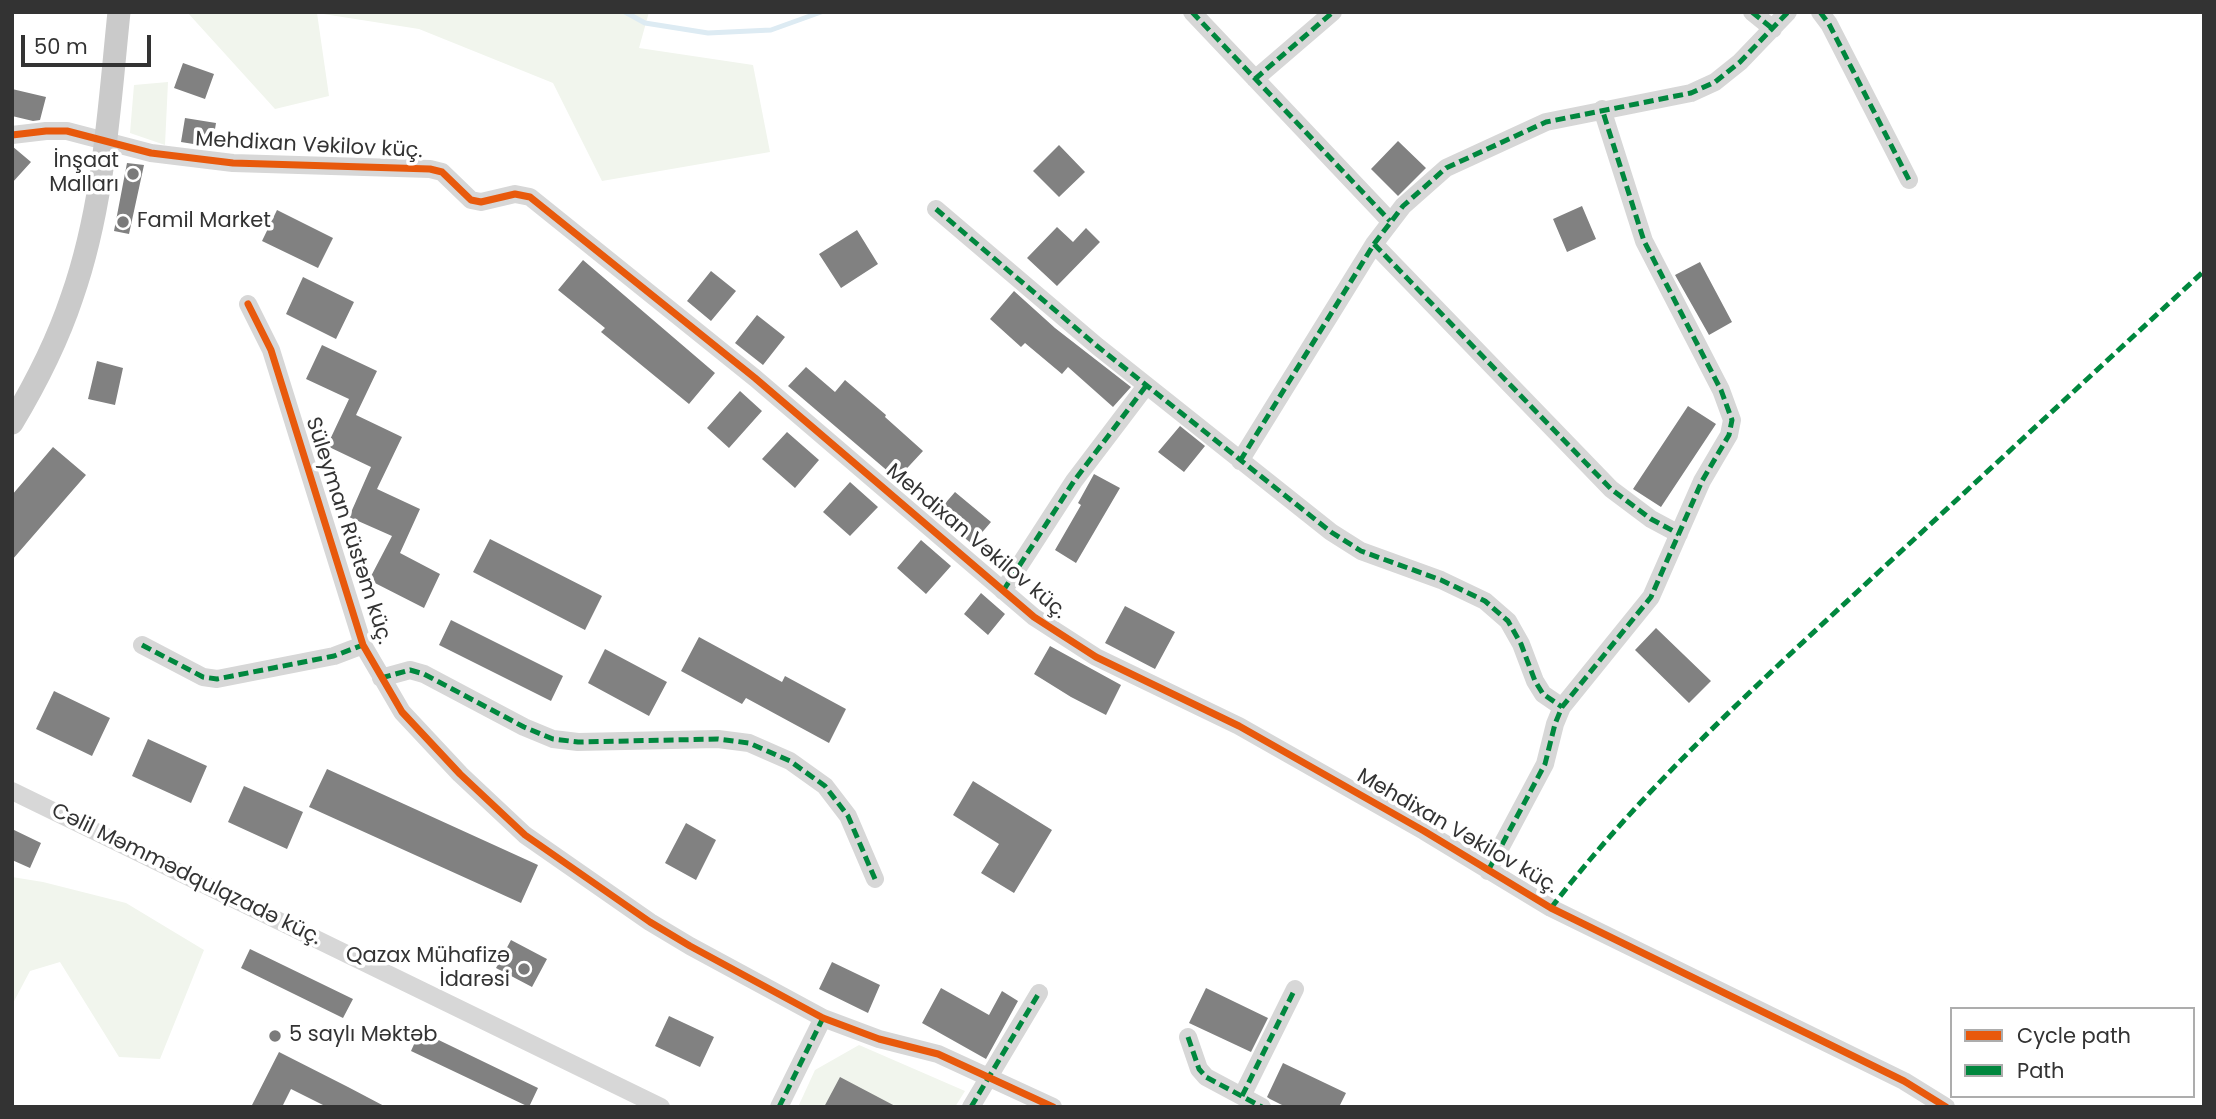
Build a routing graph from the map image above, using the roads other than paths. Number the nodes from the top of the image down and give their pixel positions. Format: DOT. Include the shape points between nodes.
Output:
graph roads {
  1 [pos="119,12"];
  2 [pos="1192,12"];
  3 [pos="1333,12"];
  4 [pos="1752,12"];
  5 [pos="1788,12"];
  6 [pos="1820,12"];
  7 [pos="1773,29"];
  8 [pos="1255,79"];
  9 [pos="1602,109"];
  10 [pos="12,135"];
  11 [pos="106,141"];
  12 [pos="1909,180"];
  13 [pos="936,209"];
  14 [pos="1390,221"];
  15 [pos="1374,244"];
  16 [pos="248,304"];
  17 [pos="1146,386"];
  18 [pos="12,423"];
  19 [pos="1240,461"];
  20 [pos="1679,534"];
  21 [pos="1003,591"];
  22 [pos="142,645"];
  23 [pos="363,645"];
  24 [pos="381,677"];
  25 [pos="1562,707"];
  26 [pos="12,791"];
  27 [pos="1488,871"];
  28 [pos="874,879"];
  29 [pos="1295,989"];
  30 [pos="1039,993"];
  31 [pos="823,1018"];
  32 [pos="1188,1037"];
  33 [pos="989,1076"];
  34 [pos="1242,1096"];
  35 [pos="661,1107"];
  36 [pos="779,1107"];
  37 [pos="971,1107"];
  38 [pos="1053,1107"];
  39 [pos="1262,1107"];
  40 [pos="1946,1107"];
  1 -- 11 [label="main road"];
  2 -- 8 [label="street"];
  3 -- 8 [label="street"];
  4 -- 7 [label="street"];
  5 -- 7 [label="street"];
  6 -- 12 [label="street"];
  7 -- 9 [label="street" via="1716,82 1665,100"];
  8 -- 14 [label="street"];
  9 -- 14 [label="street" via="1546,122 1446,168"];
  9 -- 20 [label="street" via="1644,241 1732,420 1729,435"];
  10 -- 11 [label="street, Mehdixan Vəkilov küç." via="67,131"];
  11 -- 18 [label="main road" via="93,220 72,297 37,380"];
  11 -- 21 [label="street, Mehdixan Vəkilov küç." via="151,153 233,163 430,169 442,172 471,200 515,194 530,197 755,378"];
  13 -- 17 [label="street"];
  14 -- 15 [label="street"];
  15 -- 19 [label="street"];
  15 -- 20 [label="street" via="1611,489"];
  16 -- 23 [label="street, Süleyman Rüstəm küç." via="271,349"];
  17 -- 19 [label="street"];
  17 -- 21 [label="street" via="1074,481"];
  19 -- 25 [label="street" via="1361,551 1485,601 1508,621 1543,694"];
  20 -- 25 [label="street" via="1651,597"];
  21 -- 27 [label="street, Mehdixan Vəkilov küç." via="1096,657 1238,726"];
  22 -- 23 [label="street" via="203,677 217,679 334,656"];
  23 -- 24 [label="street, Süleyman Rüstəm küç."];
  24 -- 28 [label="street" via="410,670 424,674 553,738 749,743 790,761 825,786 848,816"];
  24 -- 31 [label="street, Süleyman Rüstəm küç." via="402,712 525,835 650,922"];
  25 -- 27 [label="street" via="1545,765"];
  26 -- 35 [label="street, Cəlil Məmmədqulqzadə küç."];
  27 -- 40 [label="street, Mehdixan Vəkilov küç." via="1551,908 1904,1081"];
  29 -- 34 [label="street"];
  30 -- 33 [label="street"];
  31 -- 33 [label="street, Süleyman Rüstəm küç." via="879,1040 938,1054"];
  31 -- 36 [label="street"];
  32 -- 34 [label="street" via="1206,1077"];
  33 -- 37 [label="street"];
  33 -- 38 [label="street, Süleyman Rüstəm küç."];
  34 -- 39 [label="street"];
}
